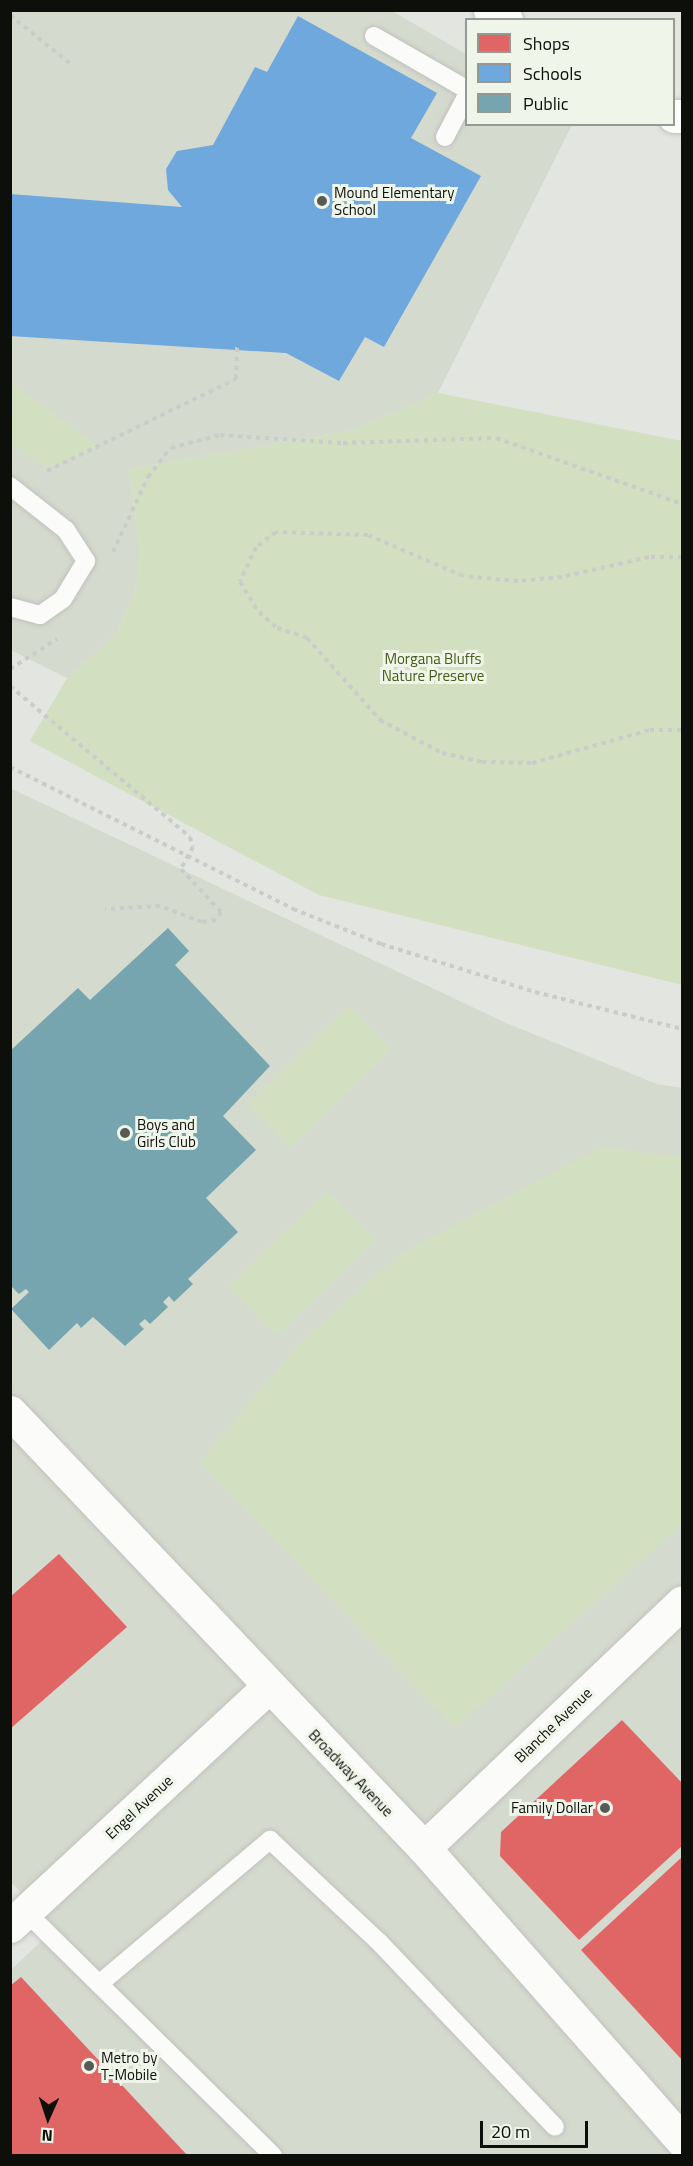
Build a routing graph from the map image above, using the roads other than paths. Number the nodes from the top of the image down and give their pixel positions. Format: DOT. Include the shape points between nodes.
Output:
graph roads {
  1 [pos="490,10"];
  2 [pos="503,18"];
  3 [pos="374,36"];
  4 [pos="465,88"];
  5 [pos="465,99"];
  6 [pos="445,137"];
  7 [pos="10,486"];
  8 [pos="10,607"];
  9 [pos="10,1412"];
  10 [pos="682,1602"];
  11 [pos="268,1687"];
  12 [pos="424,1848"];
  13 [pos="18,1919"];
  14 [pos="99,1984"];
  15 [pos="555,2127"];
  16 [pos="682,2141"];
  17 [pos="682,2150"];
  18 [pos="273,2156"];
  19 [pos="676,2156"];
  1 -- 2 [label="main road"];
  3 -- 4 [label="lane"];
  5 -- 6 [label="lane"];
  7 -- 8 [label="lane" via="66,530 86,561 63,598 40,615"];
  9 -- 11 [label="main road, Broadway Avenue"];
  10 -- 12 [label="main road, Blanche Avenue"];
  11 -- 12 [label="main road, Broadway Avenue"];
  11 -- 13 [label="main road, Engel Avenue"];
  12 -- 16 [label="main road, Broadway Avenue"];
  13 -- 14 [label="lane"];
  14 -- 15 [label="lane" via="270,1840 380,1942"];
  14 -- 18 [label="lane"];
  17 -- 19 [label="main road"];
}
